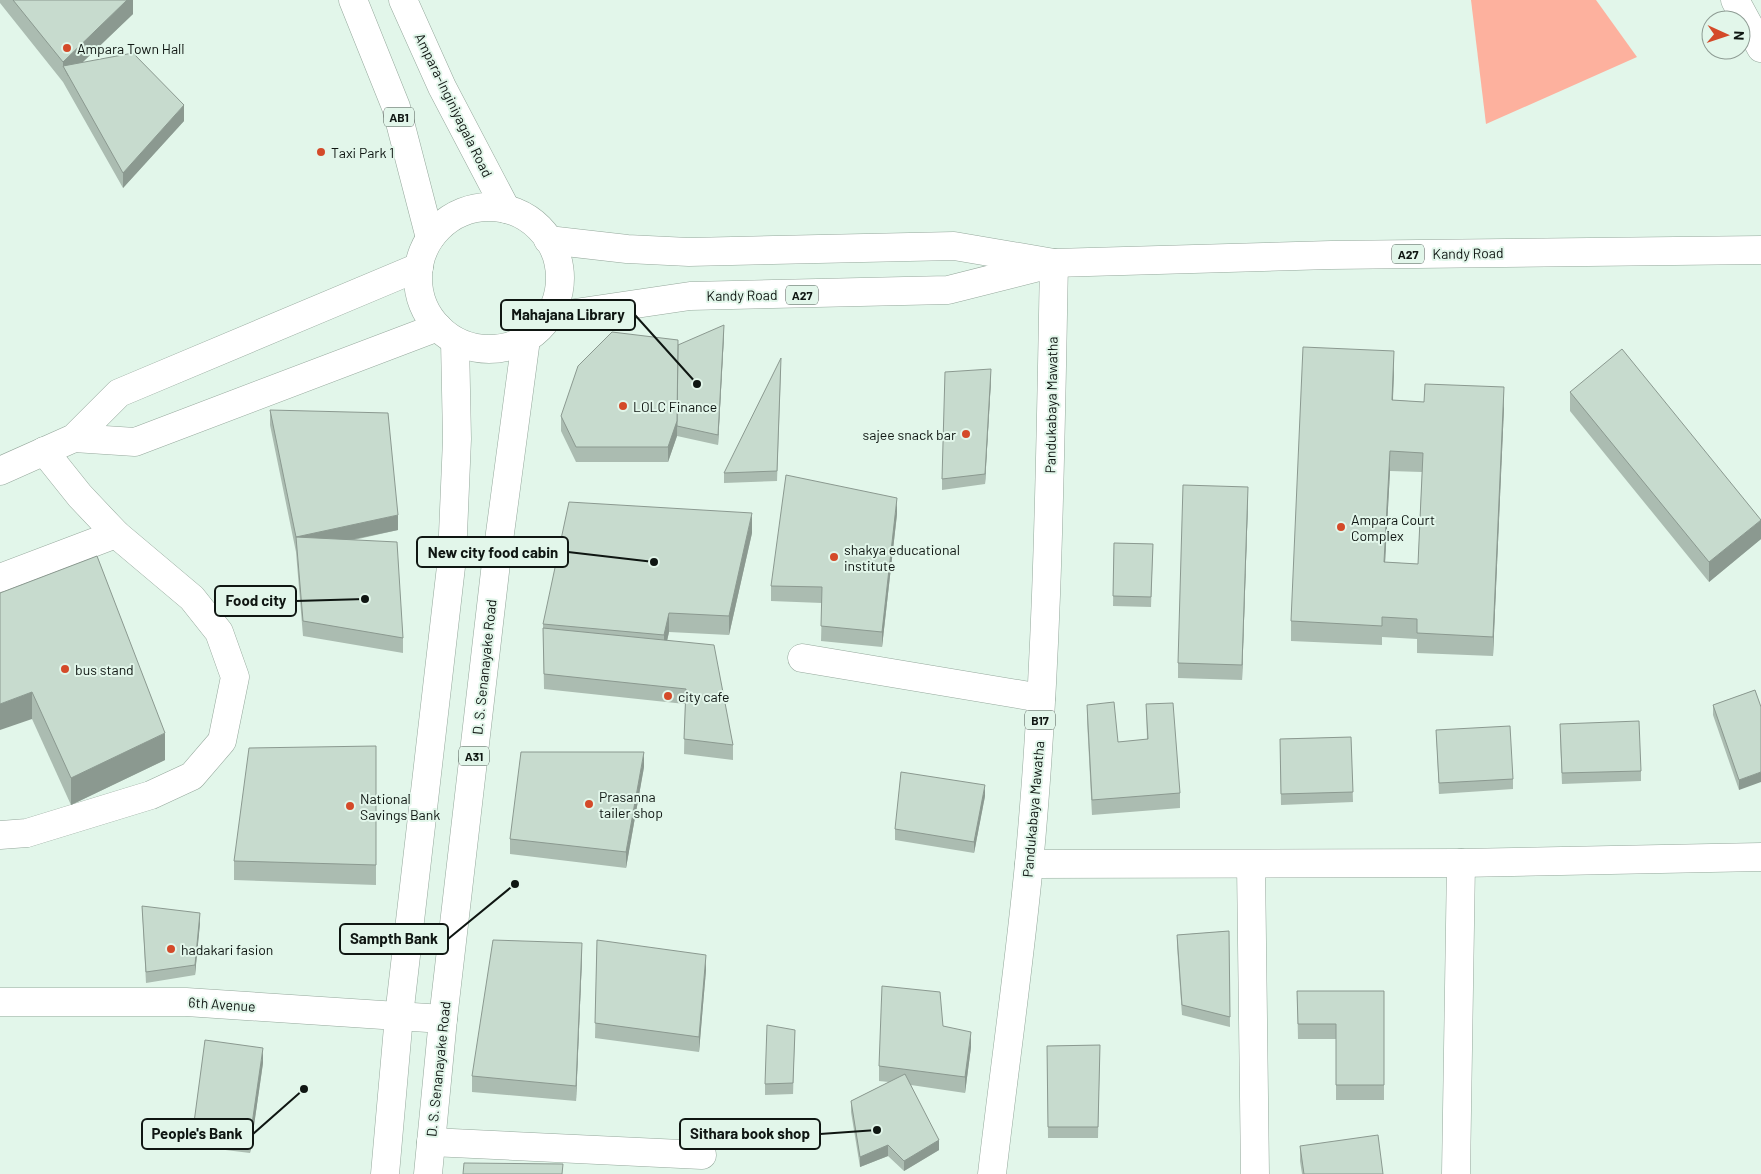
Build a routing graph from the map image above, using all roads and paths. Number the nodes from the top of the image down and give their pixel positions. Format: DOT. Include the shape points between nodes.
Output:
graph roads {
  1 [pos="353,0"];
  2 [pos="403,0"];
  3 [pos="1735,0"];
  4 [pos="1761,48"];
  5 [pos="506,209"];
  6 [pos="430,238"];
  7 [pos="548,240"];
  8 [pos="1761,250"];
  9 [pos="1054,263"];
  10 [pos="419,267"];
  11 [pos="548,317"];
  12 [pos="446,334"];
  13 [pos="526,339"];
  14 [pos="74,438"];
  15 [pos="44,452"];
  16 [pos="0,471"];
  17 [pos="116,534"];
  18 [pos="0,578"];
  19 [pos="802,658"];
  20 [pos="1041,698"];
  21 [pos="0,834"];
  22 [pos="1761,857"];
  23 [pos="1029,864"];
  24 [pos="1461,864"];
  25 [pos="1251,865"];
  26 [pos="0,1002"];
  27 [pos="399,1016"];
  28 [pos="443,1019"];
  29 [pos="431,1142"];
  30 [pos="702,1155"];
  31 [pos="385,1174"];
  32 [pos="428,1174"];
  33 [pos="992,1174"];
  34 [pos="1255,1174"];
  35 [pos="1456,1174"];
  1 -- 6 [label="main road, AB1" via="396,107"];
  2 -- 5 [label="main road, Ampara-Inginiyagala Road" via="442,87"];
  3 -- 4 [label="main road"];
  5 -- 6 [label="main road" via="472,209 456,215"];
  5 -- 7 [label="main road" via="537,226"];
  6 -- 10 [label="main road"];
  7 -- 9 [label="main road, Kandy Road / A27" via="689,252 954,246"];
  7 -- 11 [label="main road" via="557,259 559,278 557,298"];
  8 -- 9 [label="main road, Kandy Road / A27" via="1331,255"];
  9 -- 11 [label="main road, Kandy Road / A27" via="948,290 690,296"];
  9 -- 20 [label="main road, Pandukabaya Mawatha / B17" via="1048,556"];
  10 -- 12 [label="main road" via="421,300"];
  10 -- 14 [label="main road" via="119,393"];
  11 -- 13 [label="main road"];
  12 -- 13 [label="main road" via="472,348 509,346"];
  12 -- 14 [label="main road" via="135,442"];
  12 -- 27 [label="main road" via="457,439 452,558"];
  13 -- 28 [label="main road, D. S. Senanayake Road / A31" via="497,553"];
  14 -- 15 [label="main road"];
  15 -- 16 [label="main road"];
  15 -- 17 [label="main road"];
  17 -- 18 [label="main road"];
  17 -- 21 [label="main road" via="192,598 220,632 235,677 222,741 192,776 151,795 27,833"];
  19 -- 20 [label="main road"];
  20 -- 23 [label="main road, Pandukabaya Mawatha / B17"];
  22 -- 24 [label="main road"];
  23 -- 25 [label="main road"];
  23 -- 33 [label="main road, Pandukabaya Mawatha / B17"];
  24 -- 25 [label="main road"];
  24 -- 35 [label="main road"];
  25 -- 34 [label="main road"];
  26 -- 27 [label="main road, 6th Avenue" via="186,1002"];
  27 -- 28 [label="main road, 6th Avenue"];
  27 -- 31 [label="main road"];
  28 -- 29 [label="main road, D. S. Senanayake Road / A31"];
  29 -- 30 [label="main road"];
  29 -- 32 [label="main road, D. S. Senanayake Road / A31"];
}
